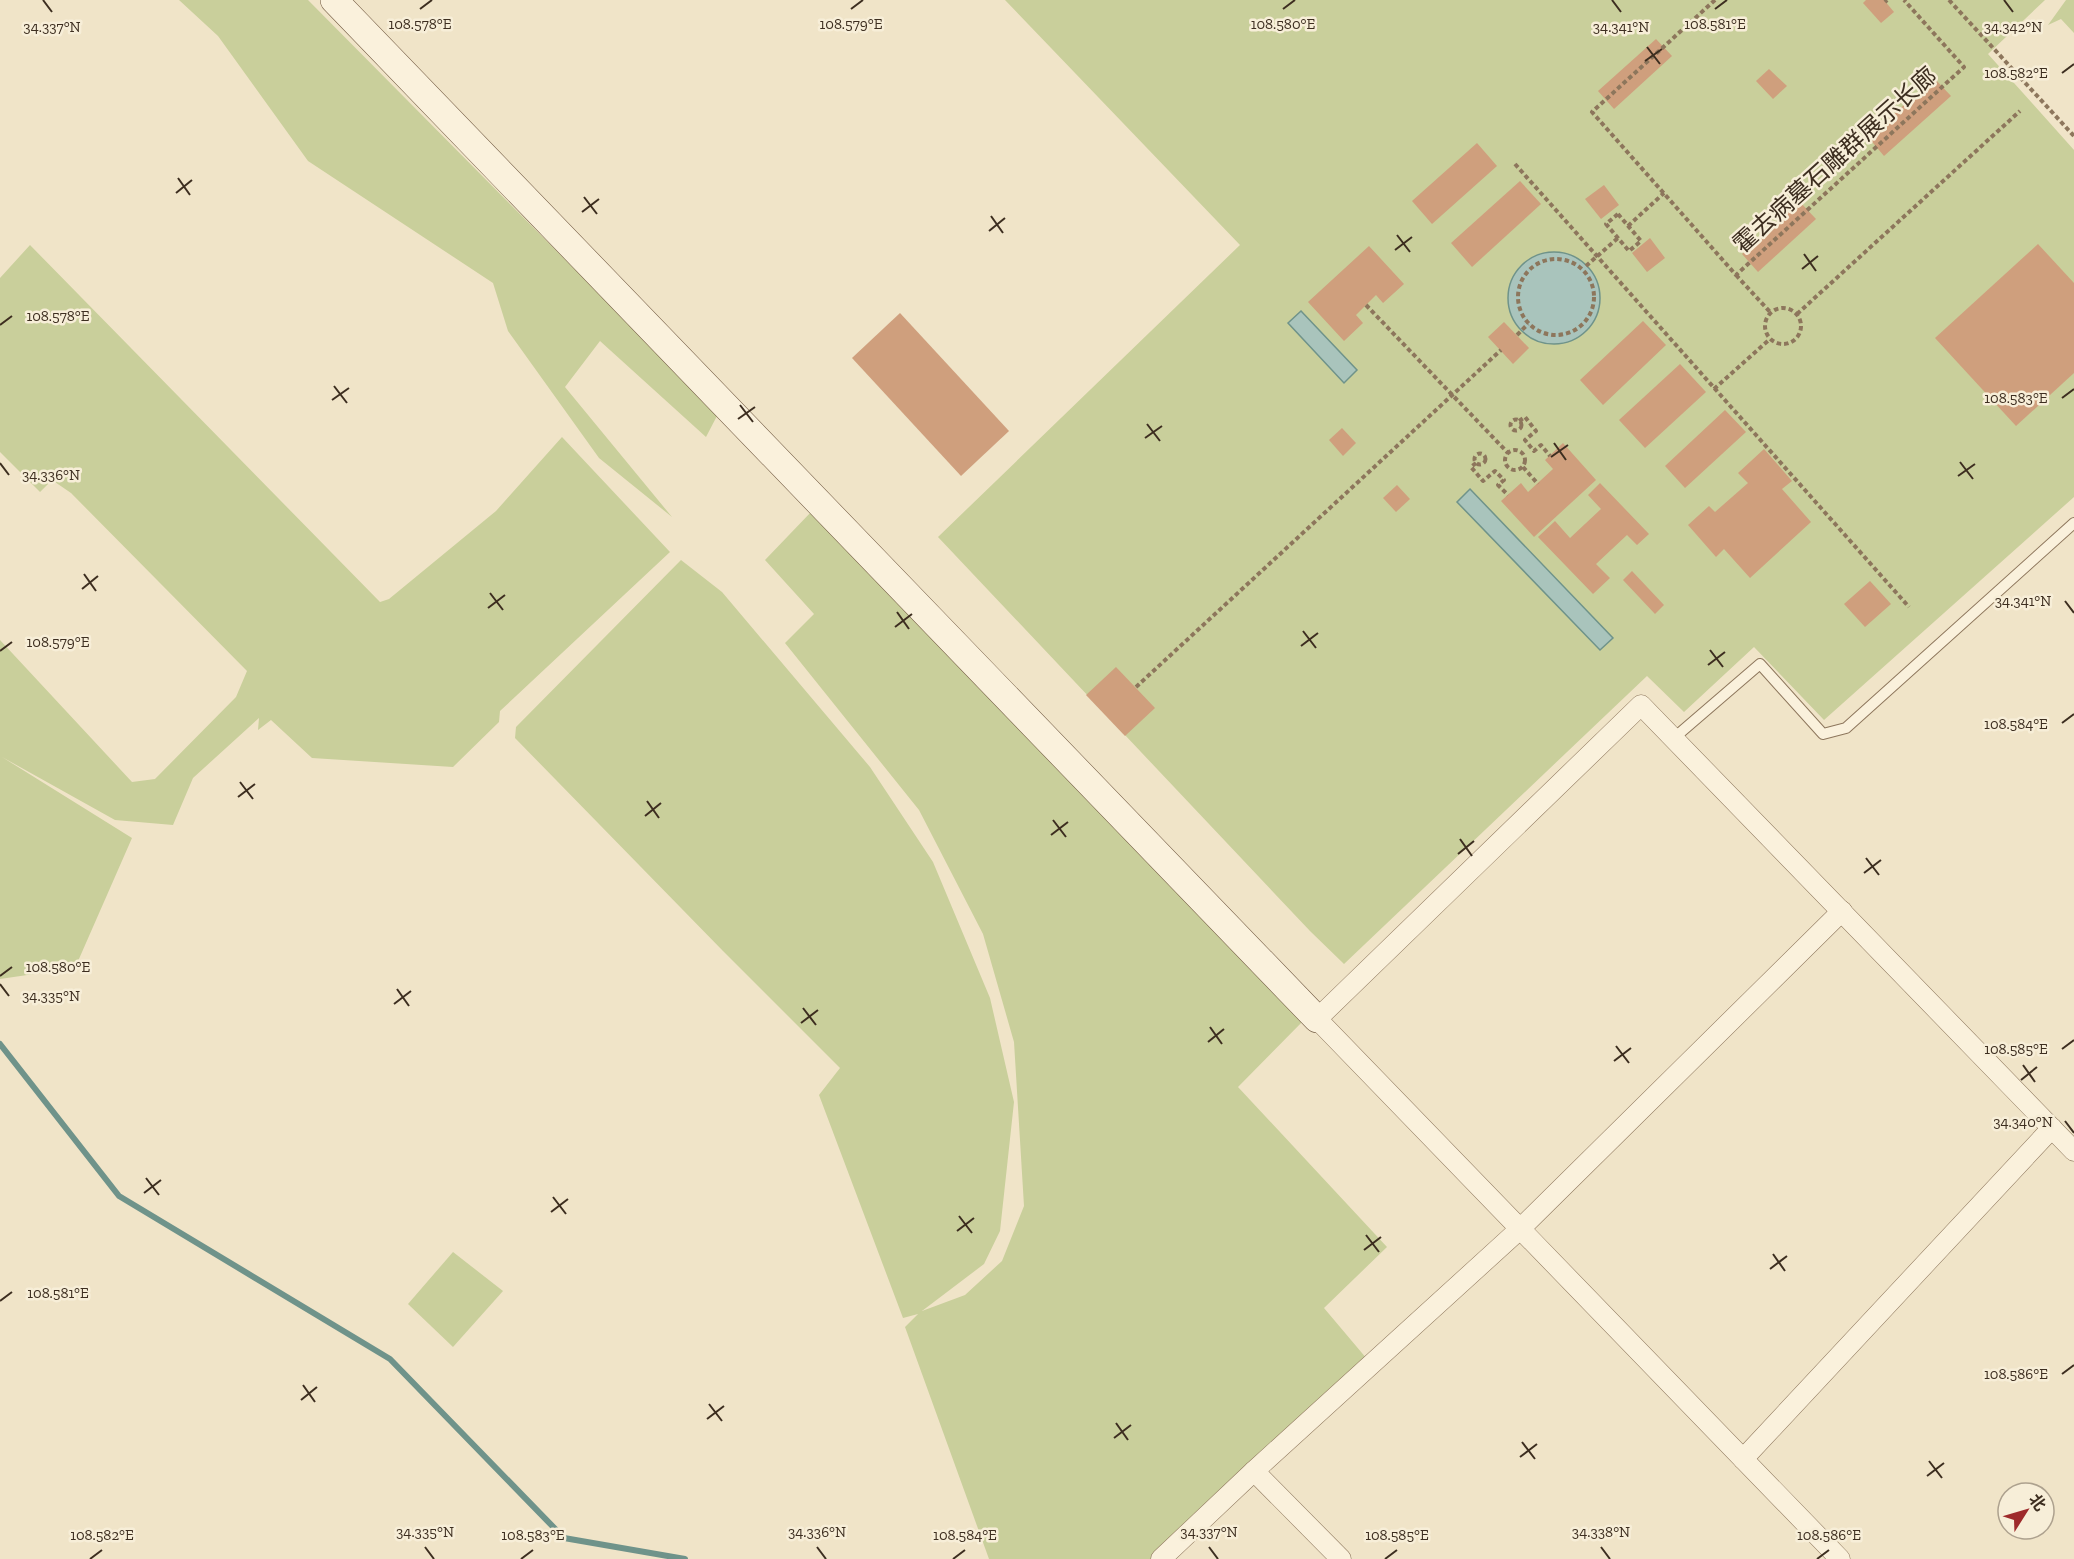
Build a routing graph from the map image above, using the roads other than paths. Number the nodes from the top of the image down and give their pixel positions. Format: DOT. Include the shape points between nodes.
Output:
graph roads {
  1 [pos="334,0"];
  2 [pos="2074,523"];
  3 [pos="1674,738"];
  4 [pos="1842,911"];
  5 [pos="1317,1019"];
  6 [pos="2052,1128"];
  7 [pos="2074,1151"];
  8 [pos="1520,1229"];
  9 [pos="1743,1459"];
  10 [pos="1254,1471"];
  11 [pos="1161,1559"];
  12 [pos="1341,1559"];
  13 [pos="1840,1559"];
  1 -- 5 [label="main road"];
  2 -- 3 [label="lane" via="1846,728 1823,734 1760,664"];
  3 -- 4 [label="street"];
  3 -- 5 [label="street" via="1641,705"];
  4 -- 6 [label="street"];
  4 -- 8 [label="street"];
  5 -- 8 [label="street"];
  6 -- 7 [label="street"];
  6 -- 9 [label="street"];
  8 -- 9 [label="street"];
  8 -- 10 [label="street"];
  9 -- 13 [label="street"];
  10 -- 11 [label="street"];
  10 -- 12 [label="street"];
}
